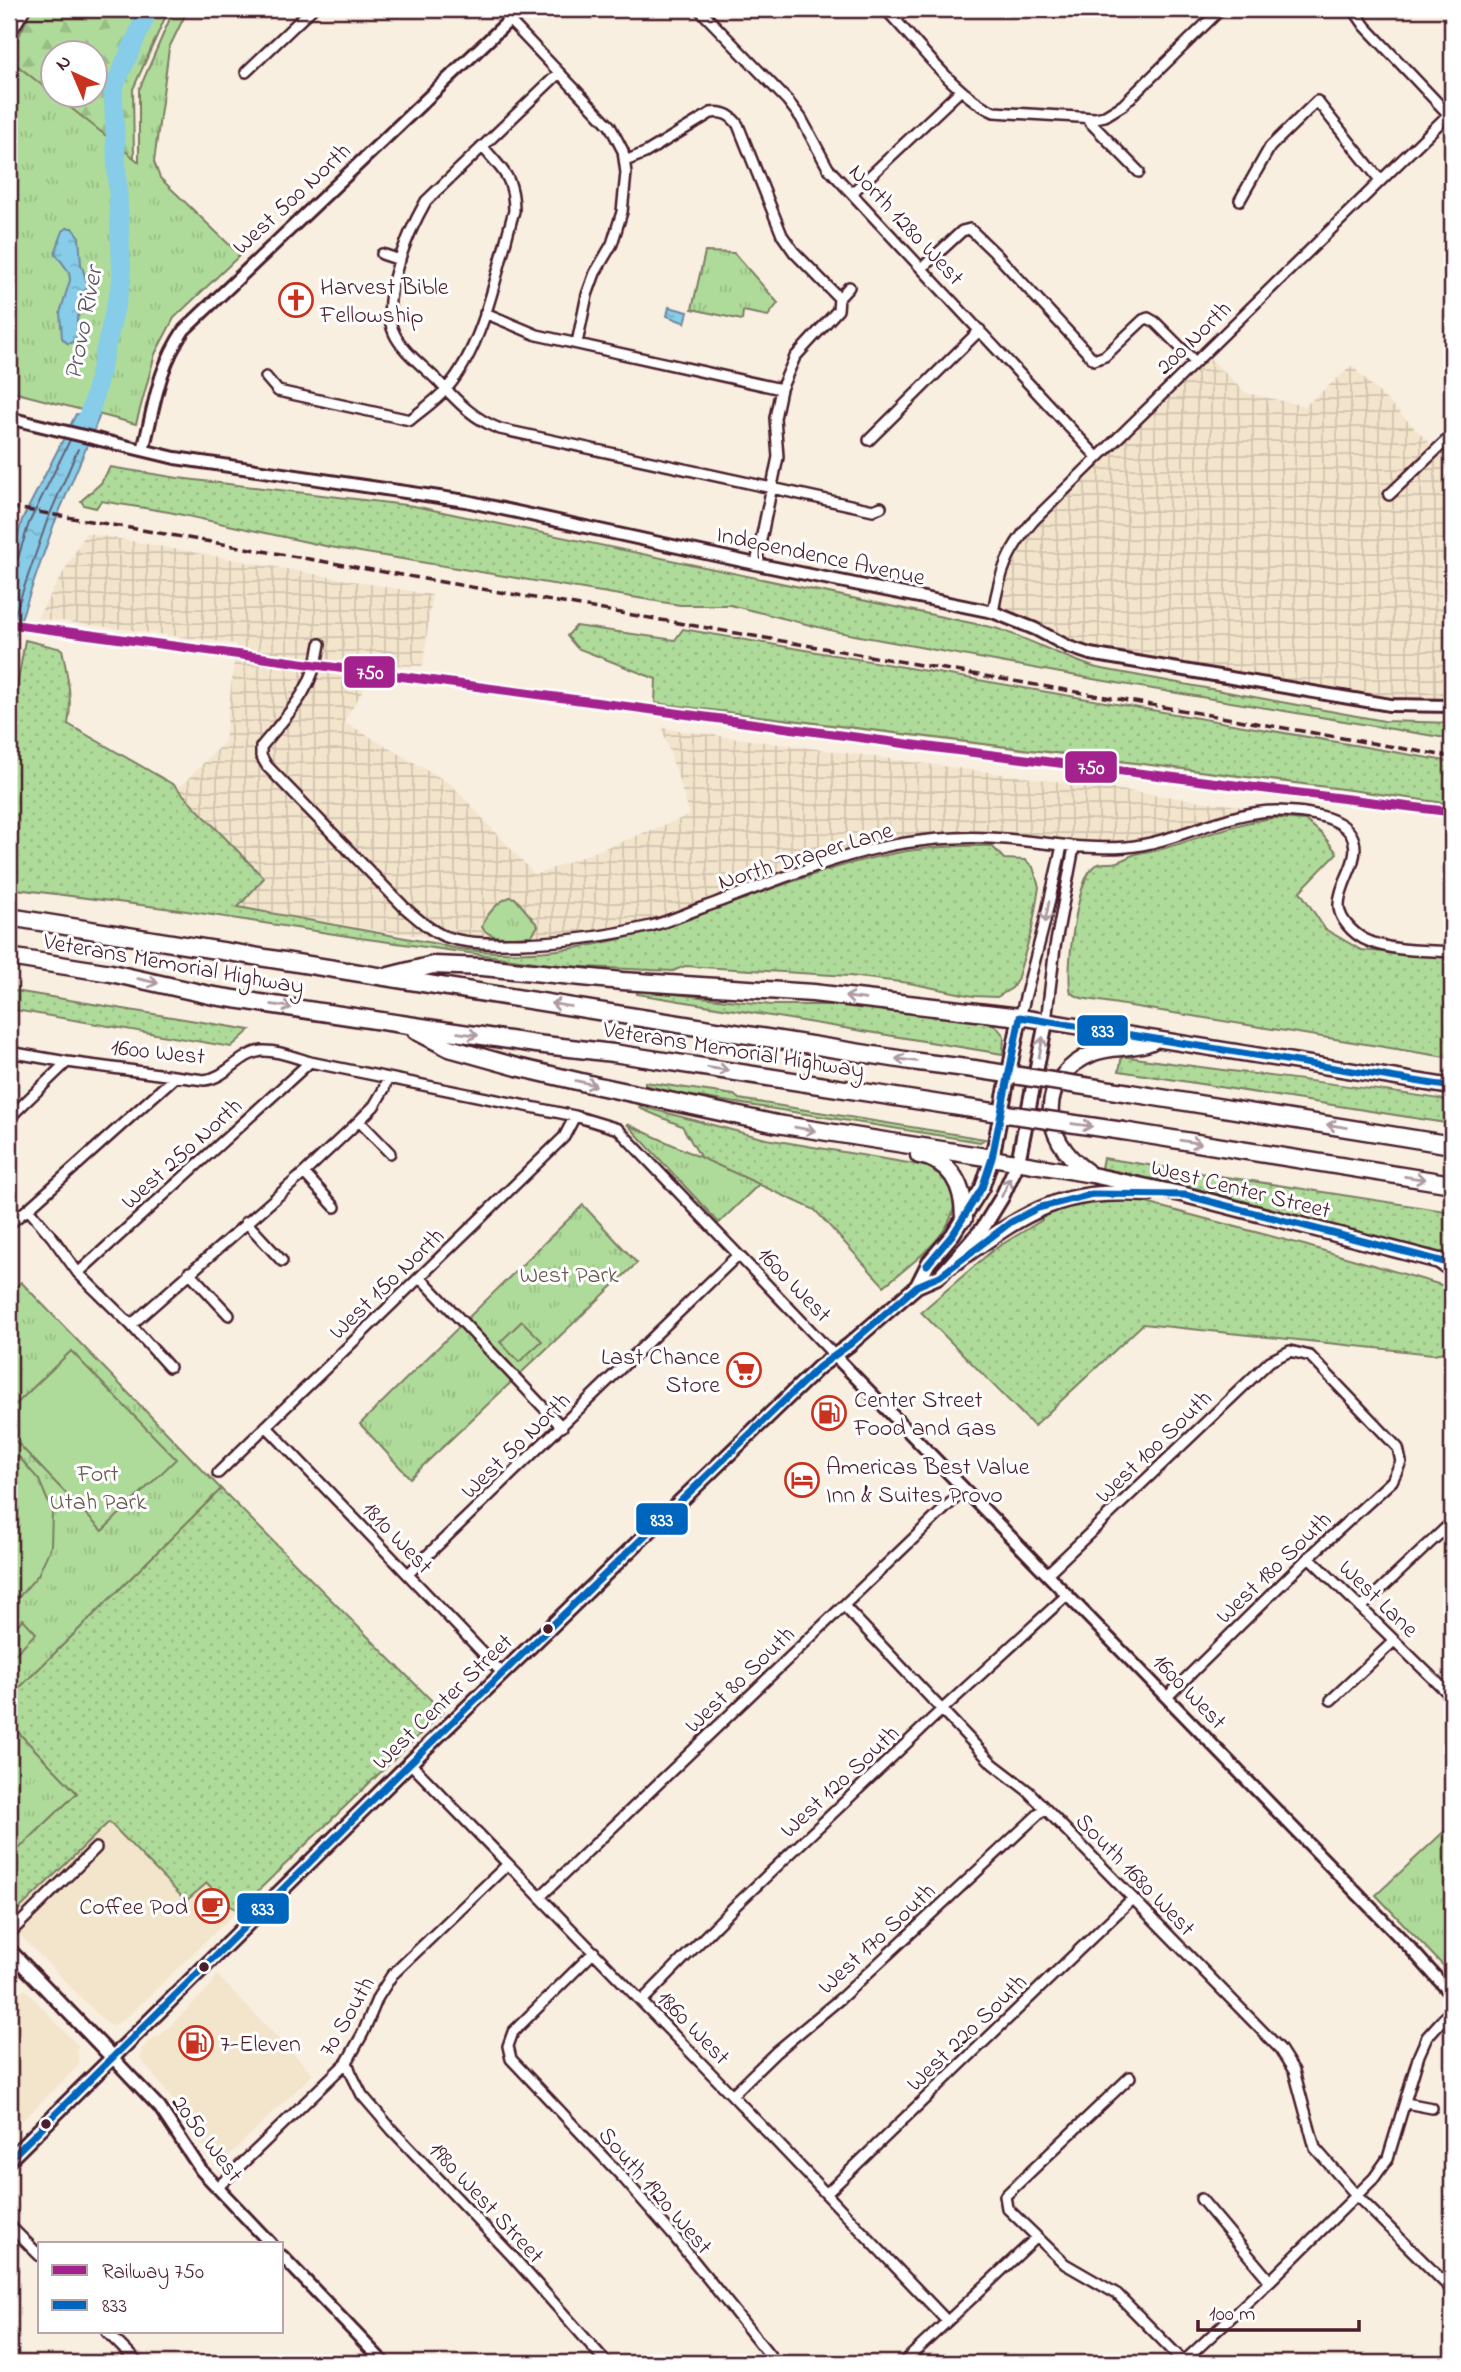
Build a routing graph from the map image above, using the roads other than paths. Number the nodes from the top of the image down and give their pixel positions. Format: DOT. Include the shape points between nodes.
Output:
graph roads {
  1 [pos="25,9"];
  2 [pos="312,9"];
  3 [pos="521,9"];
  4 [pos="699,9"];
  5 [pos="885,9"];
  6 [pos="907,9"];
  7 [pos="1221,9"];
  8 [pos="1354,10"];
  9 [pos="895,19"];
  10 [pos="509,20"];
  11 [pos="9,36"];
  12 [pos="246,72"];
  13 [pos="559,73"];
  14 [pos="961,90"];
  15 [pos="1451,114"];
  16 [pos="1086,118"];
  17 [pos="482,146"];
  18 [pos="625,162"];
  19 [pos="1139,172"];
  20 [pos="1380,180"];
  21 [pos="852,193"];
  22 [pos="1240,201"];
  23 [pos="382,254"];
  24 [pos="400,260"];
  25 [pos="922,268"];
  26 [pos="849,287"];
  27 [pos="839,298"];
  28 [pos="485,313"];
  29 [pos="980,330"];
  30 [pos="577,343"];
  31 [pos="1195,362"];
  32 [pos="266,377"];
  33 [pos="781,389"];
  34 [pos="446,390"];
  35 [pos="9,418"];
  36 [pos="1452,435"];
  37 [pos="869,440"];
  38 [pos="143,450"];
  39 [pos="1097,457"];
  40 [pos="770,489"];
  41 [pos="1389,495"];
  42 [pos="881,508"];
  43 [pos="756,564"];
  44 [pos="993,612"];
  45 [pos="320,643"];
  46 [pos="1452,706"];
  47 [pos="1062,846"];
  48 [pos="1074,847"];
  49 [pos="9,917"];
  50 [pos="1452,952"];
  51 [pos="9,957"];
  52 [pos="381,978"];
  53 [pos="1020,1017"];
  54 [pos="1046,1022"];
  55 [pos="401,1024"];
  56 [pos="1156,1040"];
  57 [pos="9,1052"];
  58 [pos="67,1062"];
  59 [pos="310,1062"];
  60 [pos="175,1077"];
  61 [pos="387,1078"];
  62 [pos="1452,1087"];
  63 [pos="575,1116"];
  64 [pos="9,1118"];
  65 [pos="359,1121"];
  66 [pos="895,1143"];
  67 [pos="1452,1145"];
  68 [pos="390,1153"];
  69 [pos="992,1158"];
  70 [pos="1018,1162"];
  71 [pos="304,1172"];
  72 [pos="1092,1175"];
  73 [pos="1452,1184"];
  74 [pos="1185,1195"];
  75 [pos="335,1207"];
  76 [pos="27,1209"];
  77 [pos="964,1218"];
  78 [pos="9,1223"];
  79 [pos="246,1223"];
  80 [pos="738,1255"];
  81 [pos="282,1261"];
  82 [pos="951,1265"];
  83 [pos="1449,1265"];
  84 [pos="189,1272"];
  85 [pos="78,1273"];
  86 [pos="420,1277"];
  87 [pos="917,1286"];
  88 [pos="229,1315"];
  89 [pos="131,1325"];
  90 [pos="835,1356"];
  91 [pos="169,1367"];
  92 [pos="266,1426"];
  93 [pos="562,1427"];
  94 [pos="1401,1462"];
  95 [pos="218,1473"];
  96 [pos="964,1490"];
  97 [pos="1452,1522"];
  98 [pos="1309,1557"];
  99 [pos="408,1574"];
  100 [pos="1047,1574"];
  101 [pos="1068,1595"];
  102 [pos="844,1606"];
  103 [pos="1361,1608"];
  104 [pos="1394,1641"];
  105 [pos="503,1674"];
  106 [pos="1167,1697"];
  107 [pos="1452,1697"];
  108 [pos="1331,1700"];
  109 [pos="942,1710"];
  110 [pos="410,1763"];
  111 [pos="1045,1808"];
  112 [pos="96,1849"];
  113 [pos="508,1864"];
  114 [pos="541,1896"];
  115 [pos="1133,1898"];
  116 [pos="9,1934"];
  117 [pos="9,1950"];
  118 [pos="594,1952"];
  119 [pos="1452,1995"];
  120 [pos="642,2001"];
  121 [pos="1452,2009"];
  122 [pos="111,2057"];
  123 [pos="347,2062"];
  124 [pos="1130,2077"];
  125 [pos="732,2095"];
  126 [pos="1406,2103"];
  127 [pos="1432,2108"];
  128 [pos="9,2160"];
  129 [pos="217,2188"];
  130 [pos="826,2194"];
  131 [pos="1357,2196"];
  132 [pos="1201,2199"];
  133 [pos="9,2225"];
  134 [pos="1036,2238"];
  135 [pos="269,2242"];
  136 [pos="38,2254"];
  137 [pos="284,2258"];
  138 [pos="1270,2281"];
  139 [pos="1452,2290"];
  140 [pos="947,2321"];
  141 [pos="109,2334"];
  142 [pos="1183,2362"];
  143 [pos="138,2363"];
  144 [pos="384,2363"];
  145 [pos="607,2363"];
  146 [pos="776,2363"];
  147 [pos="903,2363"];
  1 -- 11 [label="street"];
  2 -- 12 [label="street"];
  3 -- 10 [label="street, West 500 North"];
  4 -- 21 [label="street, North 1280 West" via="787,100 828,168"];
  5 -- 9 [label="street"];
  6 -- 9 [label="street"];
  7 -- 16 [label="street" via="1115,111"];
  8 -- 15 [label="street"];
  9 -- 14 [label="street"];
  10 -- 13 [label="street"];
  10 -- 38 [label="street, West 500 North" via="184,330 161,374"];
  13 -- 17 [label="street"];
  13 -- 18 [label="street" via="610,126"];
  14 -- 16 [label="street" via="993,112"];
  14 -- 21 [label="street"];
  15 -- 20 [label="street, 200 North"];
  16 -- 19 [label="street"];
  17 -- 24 [label="street" via="426,201"];
  17 -- 28 [label="street" via="507,174 514,196 514,211"];
  18 -- 27 [label="street" via="711,113 728,114 738,125 782,235"];
  18 -- 30 [label="street" via="622,212 587,295"];
  20 -- 22 [label="street" via="1317,101 1270,147"];
  20 -- 31 [label="street, 200 North"];
  21 -- 25 [label="street, North 1280 West"];
  23 -- 24 [label="street"];
  24 -- 34 [label="street" via="389,309 394,333"];
  25 -- 29 [label="street, North 1280 West"];
  25 -- 31 [label="street" via="970,229 1094,360 1105,356 1148,318"];
  26 -- 27 [label="street"];
  27 -- 33 [label="street" via="838,310 795,357"];
  28 -- 30 [label="street" via="527,331"];
  28 -- 34 [label="street" via="469,358"];
  29 -- 37 [label="street"];
  29 -- 39 [label="street, North 1280 West"];
  30 -- 33 [label="street"];
  31 -- 39 [label="street, 200 North"];
  32 -- 34 [label="street" via="278,391 410,420"];
  33 -- 40 [label="street" via="775,418 778,457"];
  34 -- 40 [label="street" via="471,414 500,429"];
  35 -- 38 [label="street, Independence Avenue"];
  36 -- 41 [label="street"];
  38 -- 43 [label="street, Independence Avenue" via="466,501"];
  39 -- 44 [label="street, 200 North" via="1019,537 1003,565"];
  40 -- 42 [label="street"];
  40 -- 43 [label="street"];
  43 -- 44 [label="street, Independence Avenue"];
  44 -- 46 [label="street, Independence Avenue" via="1090,653 1390,705"];
  45 -- 47 [label="street, North Draper Lane" via="307,688 261,747 261,756 405,908 443,935 489,943 561,942 617,933 653,925 834,861 911,842 989,837"];
  47 -- 48 [label="street, North Draper Lane"];
  47 -- 53 [label="street, West Center Street, one-way"];
  48 -- 50 [label="street, North Draper Lane" via="1147,844 1226,820 1275,811 1323,818 1348,828 1353,835 1353,861 1339,907 1349,927 1377,944"];
  48 -- 54 [label="street, West Center Street"];
  49 -- 52 [label="highway, Veterans Memorial Highway"];
  51 -- 55 [label="highway, Veterans Memorial Highway, one-way" via="214,996"];
  53 -- 52 [label="highway, one-way" via="813,993 622,982 483,967 433,965"];
  67 -- 52 [label="highway, Veterans Memorial Highway, one-way, bridge"];
  53 -- 54 [label="main road"];
  53 -- 69 [label="main road, West Center Street"];
  54 -- 56 [label="main road"];
  70 -- 54 [label="main road, West Center Street, one-way"];
  55 -- 66 [label="highway, one-way" via="449,1048 517,1068 738,1116"];
  55 -- 73 [label="highway, Veterans Memorial Highway, one-way, bridge"];
  56 -- 62 [label="main road"];
  56 -- 72 [label="main road" via="1091,1054 1071,1066 1055,1086 1050,1113 1057,1137 1067,1156"];
  57 -- 58 [label="street, 1600 West"];
  58 -- 60 [label="street, 1600 West"];
  58 -- 64 [label="street"];
  59 -- 60 [label="street, 1600 West" via="259,1051 211,1079"];
  59 -- 61 [label="street, 1600 West"];
  59 -- 85 [label="street, West 250 North"];
  60 -- 76 [label="street"];
  61 -- 63 [label="street, 1600 West"];
  61 -- 65 [label="street" via="374,1106"];
  63 -- 80 [label="street, 1600 West" via="618,1129"];
  63 -- 86 [label="street, West 150 North" via="564,1137"];
  65 -- 68 [label="street"];
  65 -- 71 [label="street"];
  66 -- 69 [label="highway"];
  66 -- 77 [label="highway" via="939,1161 953,1174 961,1191"];
  69 -- 70 [label="main road, West Center Street"];
  69 -- 77 [label="main road, West Center Street" via="982,1188"];
  70 -- 72 [label="main road, West Center Street"];
  82 -- 70 [label="main road, West Center Street, one-way" via="988,1220"];
  71 -- 75 [label="street"];
  71 -- 79 [label="street"];
  72 -- 74 [label="main road, West Center Street"];
  74 -- 82 [label="main road" via="1109,1193 1055,1202 1011,1222"];
  74 -- 83 [label="main road, West Center Street"];
  76 -- 78 [label="street"];
  76 -- 85 [label="street"];
  77 -- 87 [label="main road, West Center Street" via="929,1262"];
  79 -- 81 [label="street"];
  79 -- 84 [label="street"];
  80 -- 90 [label="street, 1600 West"];
  80 -- 93 [label="street, West 50 North"];
  82 -- 87 [label="main road, West Center Street" via="940,1276"];
  84 -- 88 [label="street"];
  84 -- 89 [label="street"];
  85 -- 89 [label="street"];
  86 -- 92 [label="street, West 150 North"];
  86 -- 93 [label="street"];
  87 -- 90 [label="main road, West Center Street"];
  89 -- 91 [label="street"];
  90 -- 96 [label="street, 1600 West"];
  90 -- 105 [label="main road, West Center Street"];
  92 -- 95 [label="street, West 150 North"];
  92 -- 99 [label="street, 1810 West"];
  93 -- 99 [label="street, West 50 North"];
  94 -- 98 [label="street, West 180 South" via="1392,1481"];
  94 -- 100 [label="street, West 100 South" via="1398,1448 1310,1356 1290,1351 1270,1360"];
  96 -- 100 [label="street, 1600 West"];
  96 -- 102 [label="street, West 80 South"];
  97 -- 103 [label="street"];
  98 -- 103 [label="street, West Lane"];
  98 -- 106 [label="street, West 180 South"];
  99 -- 105 [label="street, 1810 West"];
  100 -- 101 [label="street, 1600 West"];
  101 -- 106 [label="street, 1600 West"];
  101 -- 109 [label="street, West 120 South"];
  102 -- 109 [label="street, South 1680 West"];
  102 -- 114 [label="street, West 80 South"];
  103 -- 104 [label="street, West Lane"];
  104 -- 107 [label="street, West Lane"];
  104 -- 108 [label="street"];
  105 -- 110 [label="main road, West Center Street"];
  106 -- 119 [label="street, 1600 West"];
  109 -- 111 [label="street, South 1680 West" via="993,1764"];
  109 -- 120 [label="street, West 120 South"];
  110 -- 113 [label="street, 1860 West"];
  110 -- 122 [label="main road, West Center Street"];
  111 -- 115 [label="street, South 1680 West"];
  111 -- 125 [label="street, West 170 South"];
  112 -- 116 [label="street"];
  113 -- 114 [label="street, 1860 West"];
  113 -- 123 [label="street, 70 South" via="392,1975"];
  114 -- 118 [label="street, 1860 West"];
  115 -- 130 [label="street, West 220 South"];
  115 -- 131 [label="street, South 1680 West" via="1280,2049 1294,2071 1315,2148"];
  117 -- 122 [label="main road"];
  118 -- 120 [label="street, 1860 West"];
  118 -- 146 [label="street, South 1920 West" via="513,2032 508,2053 514,2065 656,2216"];
  120 -- 125 [label="street, 1860 West"];
  121 -- 126 [label="street" via="1427,2037"];
  122 -- 128 [label="main road, West Center Street"];
  122 -- 129 [label="street, 2050 West" via="160,2108"];
  123 -- 129 [label="street, 70 South"];
  123 -- 145 [label="street, 1980 West Street" via="362,2095 386,2123"];
  124 -- 134 [label="street" via="1005,2196 1007,2208"];
  125 -- 130 [label="street, 1860 West"];
  126 -- 127 [label="street"];
  126 -- 131 [label="street" via="1388,2158"];
  129 -- 135 [label="street, 2050 West"];
  130 -- 140 [label="street, 1860 West"];
  131 -- 138 [label="street"];
  131 -- 139 [label="street, South 1680 West"];
  132 -- 138 [label="street"];
  133 -- 136 [label="street"];
  134 -- 140 [label="street"];
  134 -- 142 [label="street" via="1065,2264 1117,2294"];
  137 -- 144 [label="street"];
  138 -- 142 [label="street"];
  140 -- 147 [label="street"];
  141 -- 143 [label="street"];
}
